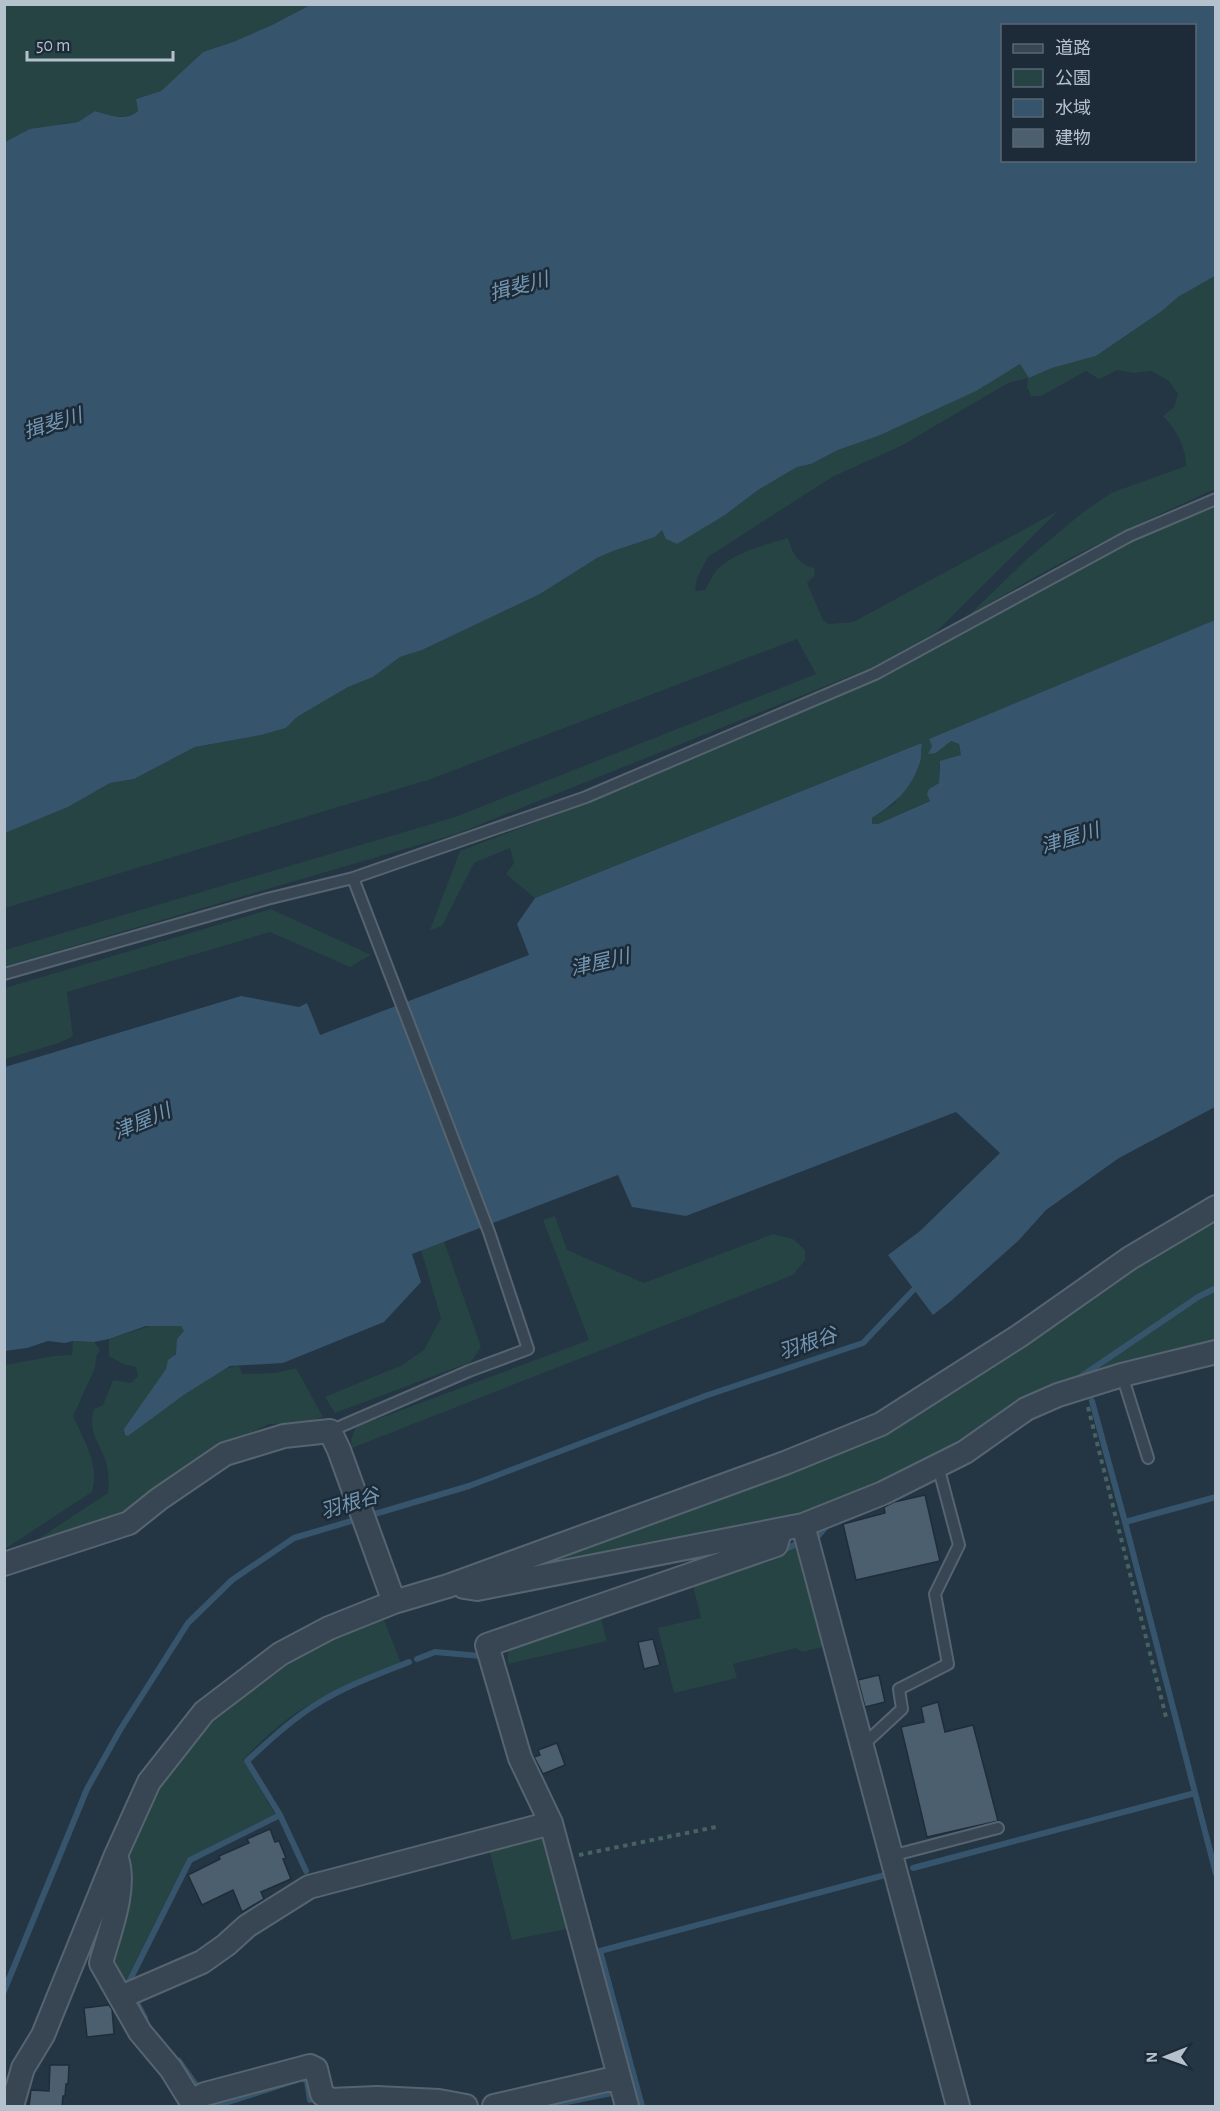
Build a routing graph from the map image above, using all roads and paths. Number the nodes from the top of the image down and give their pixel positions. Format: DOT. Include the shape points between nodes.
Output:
graph roads {
  1 [pos="1215,499"];
  2 [pos="353,878"];
  3 [pos="4,974"];
  4 [pos="1215,1208"];
  5 [pos="1215,1352"];
  6 [pos="1122,1376"];
  7 [pos="1083,1387"];
  8 [pos="335,1441"];
  9 [pos="1148,1458"];
  10 [pos="938,1466"];
  11 [pos="803,1525"];
  12 [pos="780,1531"];
  13 [pos="4,1564"];
  14 [pos="448,1586"];
  15 [pos="391,1593"];
  16 [pos="1166,1717"];
  17 [pos="862,1746"];
  18 [pos="551,1823"];
  19 [pos="716,1827"];
  20 [pos="998,1828"];
  21 [pos="116,1855"];
  22 [pos="891,1856"];
  23 [pos="561,1858"];
  24 [pos="121,1997"];
  25 [pos="619,2077"];
  26 [pos="193,2104"];
  27 [pos="12,2106"];
  28 [pos="466,2106"];
  29 [pos="494,2106"];
  30 [pos="627,2106"];
  31 [pos="958,2106"];
  1 -- 2 [label="lane" via="1129,536 866,678 586,797"];
  2 -- 3 [label="lane"];
  2 -- 8 [label="lane" via="489,1232 528,1349 469,1371"];
  4 -- 14 [label="street" via="1130,1258 1019,1336 881,1424"];
  5 -- 6 [label="street"];
  6 -- 7 [label="street"];
  6 -- 9 [label="lane"];
  7 -- 10 [label="street" via="1026,1408 965,1452"];
  7 -- 16 [label="path"];
  8 -- 13 [label="street" via="284,1436 225,1454 129,1523"];
  8 -- 15 [label="street"];
  10 -- 11 [label="street"];
  10 -- 17 [label="lane" via="959,1545 935,1594 948,1664 899,1689 902,1709"];
  11 -- 12 [label="street"];
  11 -- 17 [label="street"];
  12 -- 14 [label="street" via="477,1589"];
  12 -- 18 [label="street" via="776,1545 486,1645 520,1758"];
  14 -- 15 [label="street"];
  15 -- 21 [label="street" via="280,1654 204,1712 149,1782"];
  17 -- 22 [label="street"];
  18 -- 23 [label="street"];
  18 -- 24 [label="street" via="309,1887 247,1926 202,1962"];
  19 -- 23 [label="path"];
  20 -- 22 [label="lane"];
  21 -- 24 [label="street" via="119,1893 101,1963"];
  21 -- 27 [label="street" via="43,2036 23,2068"];
  22 -- 31 [label="street"];
  23 -- 25 [label="street"];
  24 -- 26 [label="street" via="140,2032 171,2069"];
  25 -- 29 [label="street"];
  25 -- 30 [label="street"];
  26 -- 28 [label="street" via="205,2094 310,2066 316,2069 322,2094 330,2100 377,2098"];
}
